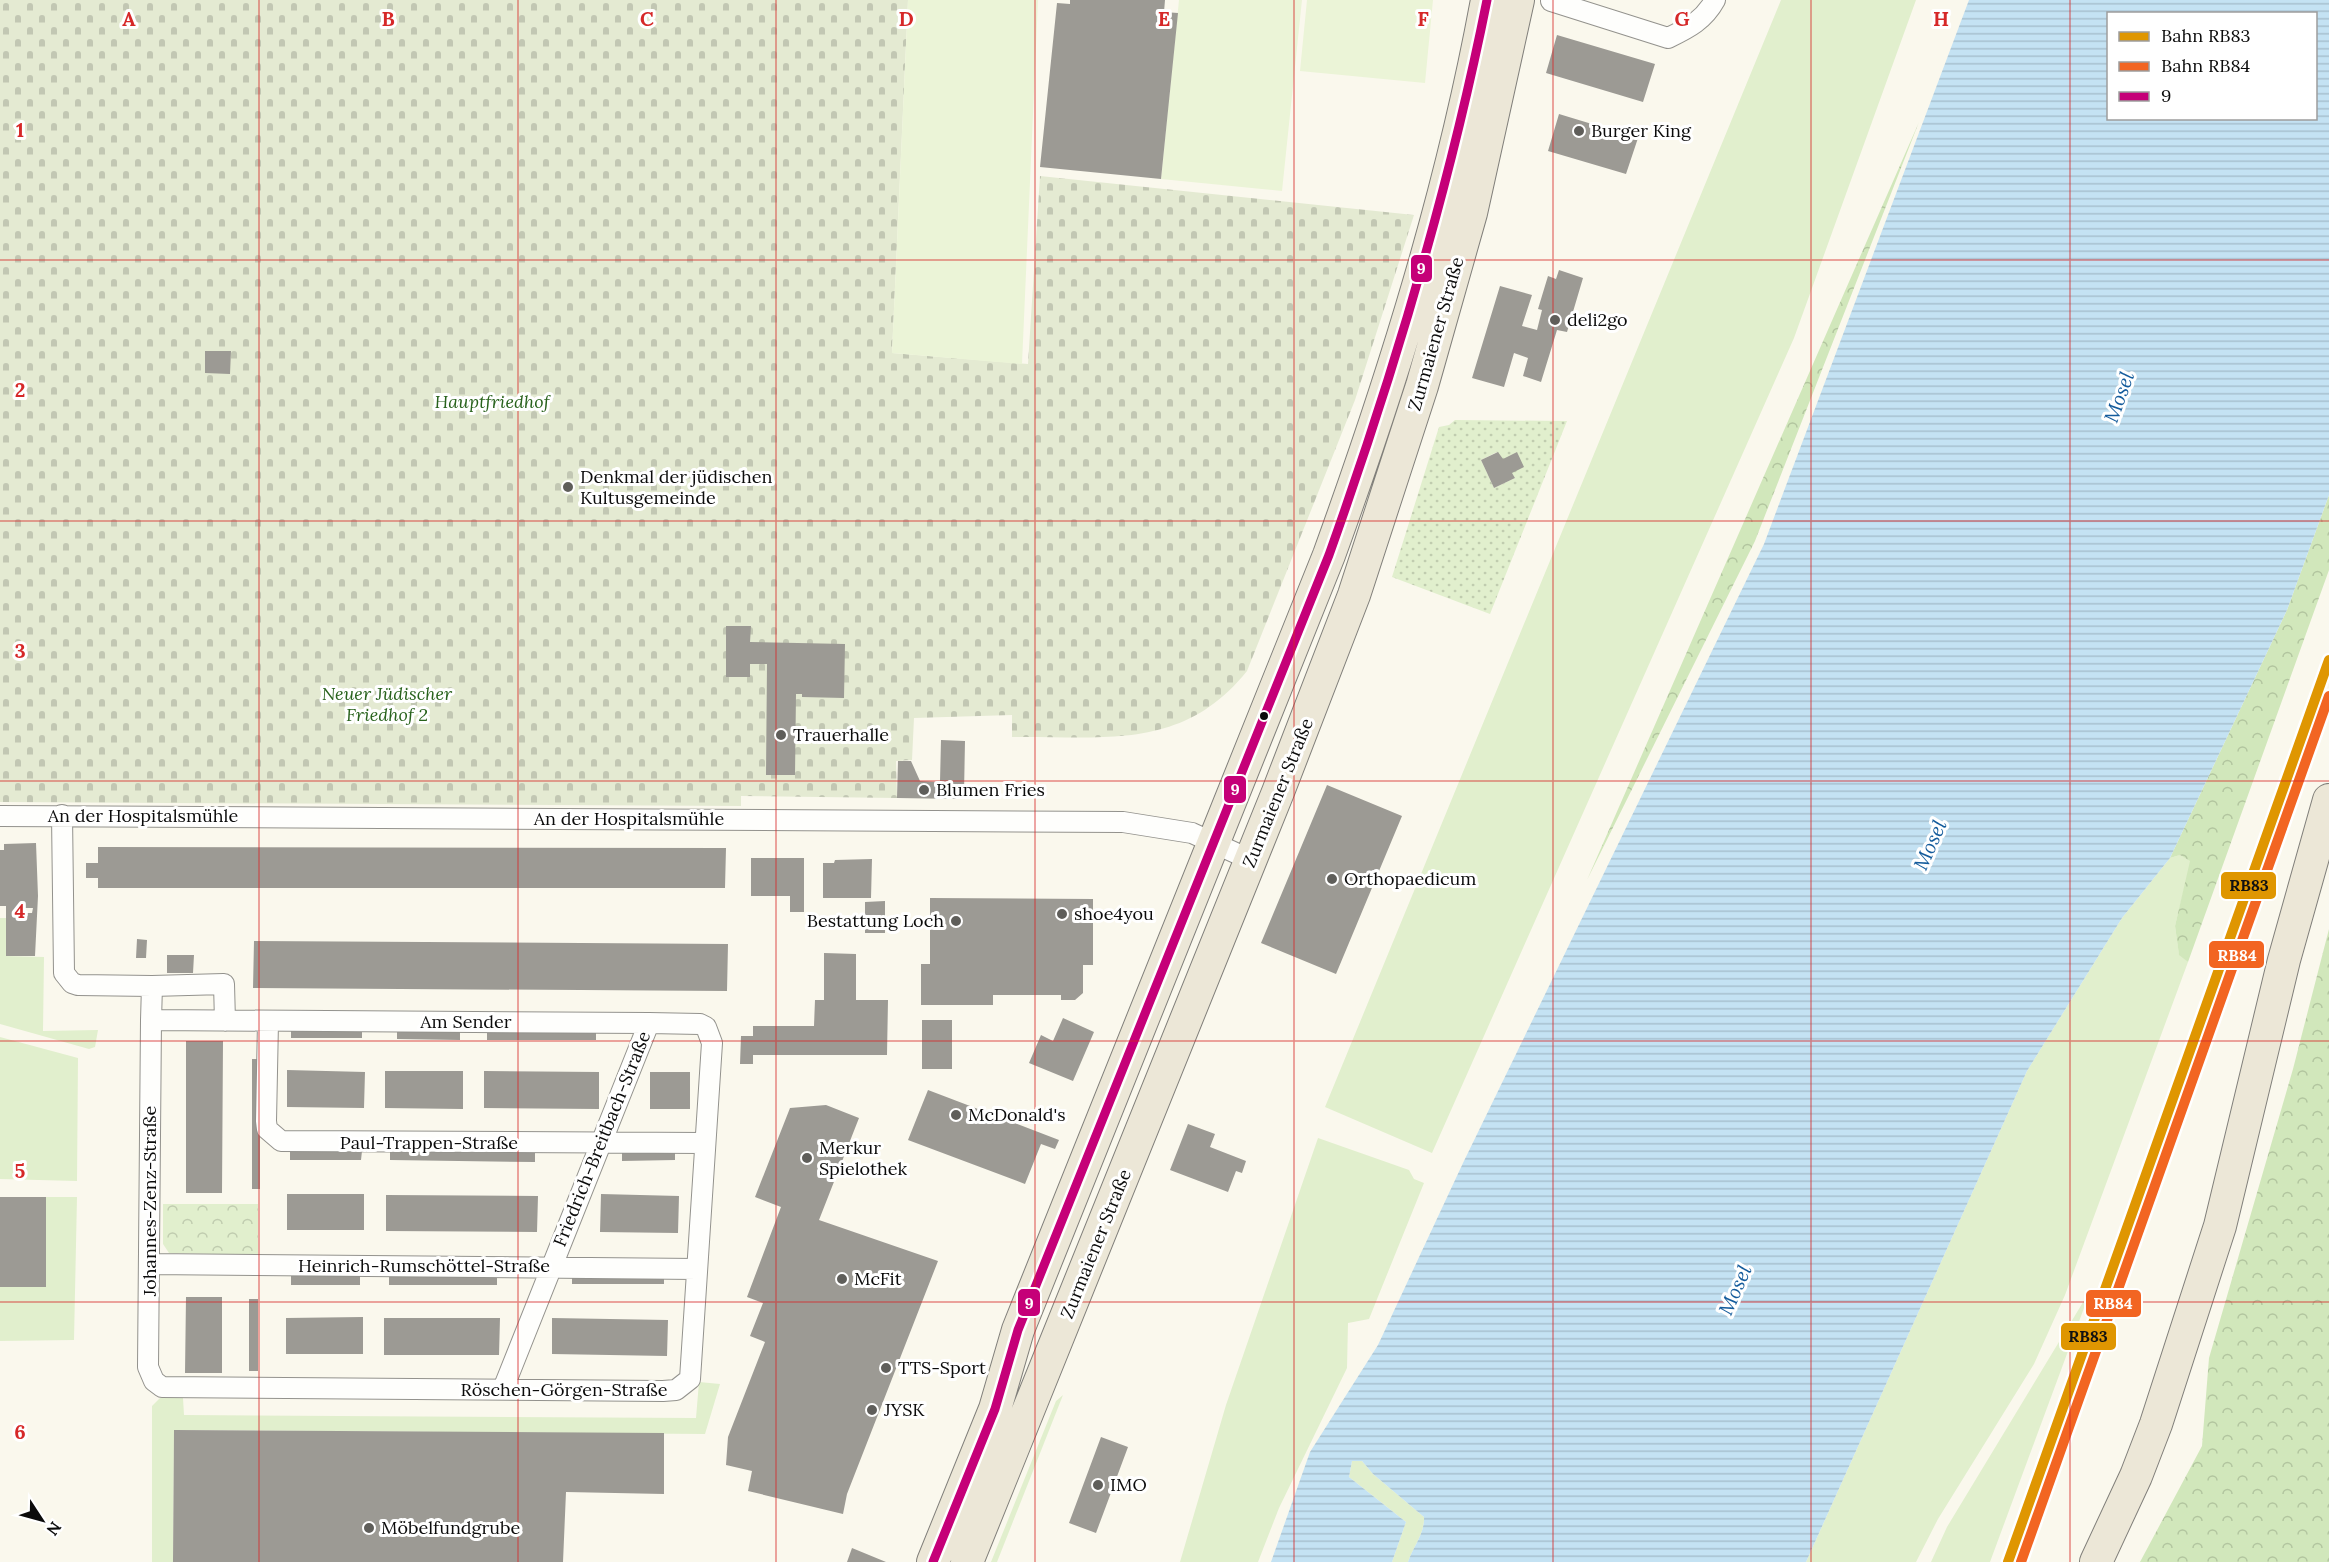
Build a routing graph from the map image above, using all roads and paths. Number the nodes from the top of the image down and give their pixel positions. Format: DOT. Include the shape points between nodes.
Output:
graph roads {
  1 [pos="1487,0"];
  2 [pos="1518,0"];
  3 [pos="1715,0"];
  4 [pos="1551,1"];
  5 [pos="1260,722"];
  6 [pos="1299,740"];
  7 [pos="2329,800"];
  8 [pos="62,815"];
  9 [pos="0,816"];
  10 [pos="1213,843"];
  11 [pos="1251,860"];
  12 [pos="152,986"];
  13 [pos="151,1020"];
  14 [pos="225,1021"];
  15 [pos="268,1022"];
  16 [pos="650,1023"];
  17 [pos="706,1027"];
  18 [pos="704,1143"];
  19 [pos="601,1144"];
  20 [pos="150,1264"];
  21 [pos="550,1268"];
  22 [pos="697,1269"];
  23 [pos="154,1382"];
  24 [pos="503,1389"];
  25 [pos="933,1562"];
  26 [pos="967,1562"];
  27 [pos="2096,1562"];
  1 -- 5 [label="main road, Zurmaiener Straße" via="1452,167 1388,383 1329,555"];
  2 -- 6 [label="main road, Zurmaiener Straße" via="1471,213 1422,386 1354,595"];
  3 -- 4 [label="street" via="1691,27 1668,38"];
  5 -- 6 [label="main road"];
  5 -- 10 [label="main road, Zurmaiener Straße"];
  6 -- 11 [label="main road, Zurmaiener Straße"];
  7 -- 27 [label="main road" via="2284,960 2220,1226 2156,1424"];
  8 -- 9 [label="street, An der Hospitalsmühle"];
  8 -- 10 [label="street, An der Hospitalsmühle" via="1123,822 1192,833"];
  8 -- 12 [label="street" via="64,974 78,985"];
  10 -- 11 [label="street, An der Hospitalsmühle"];
  10 -- 25 [label="main road, Zurmaiener Straße" via="1018,1330 995,1409"];
  11 -- 26 [label="main road, Zurmaiener Straße"];
  12 -- 13 [label="street"];
  12 -- 14 [label="street" via="224,984"];
  13 -- 14 [label="street, Am Sender"];
  13 -- 20 [label="street, Johannes-Zenz-Straße"];
  14 -- 15 [label="street, Am Sender"];
  15 -- 16 [label="street, Am Sender"];
  15 -- 19 [label="street, Paul-Trappen-Straße" via="266,1120 267,1129 280,1141"];
  16 -- 17 [label="street, Am Sender"];
  16 -- 19 [label="street, Friedrich-Breitbach-Straße"];
  17 -- 18 [label="street, Röschen-Görgen-Straße" via="712,1043"];
  18 -- 19 [label="street, Paul-Trappen-Straße"];
  18 -- 22 [label="street, Röschen-Görgen-Straße"];
  19 -- 21 [label="street, Friedrich-Breitbach-Straße"];
  20 -- 21 [label="street, Heinrich-Rumschöttel-Straße"];
  20 -- 23 [label="street, Johannes-Zenz-Straße" via="148,1367"];
  21 -- 22 [label="street, Heinrich-Rumschöttel-Straße"];
  21 -- 24 [label="street, Friedrich-Breitbach-Straße"];
  22 -- 24 [label="street, Röschen-Görgen-Straße" via="691,1371 684,1386 663,1391"];
  23 -- 24 [label="street, Röschen-Görgen-Straße" via="176,1389"];
}
